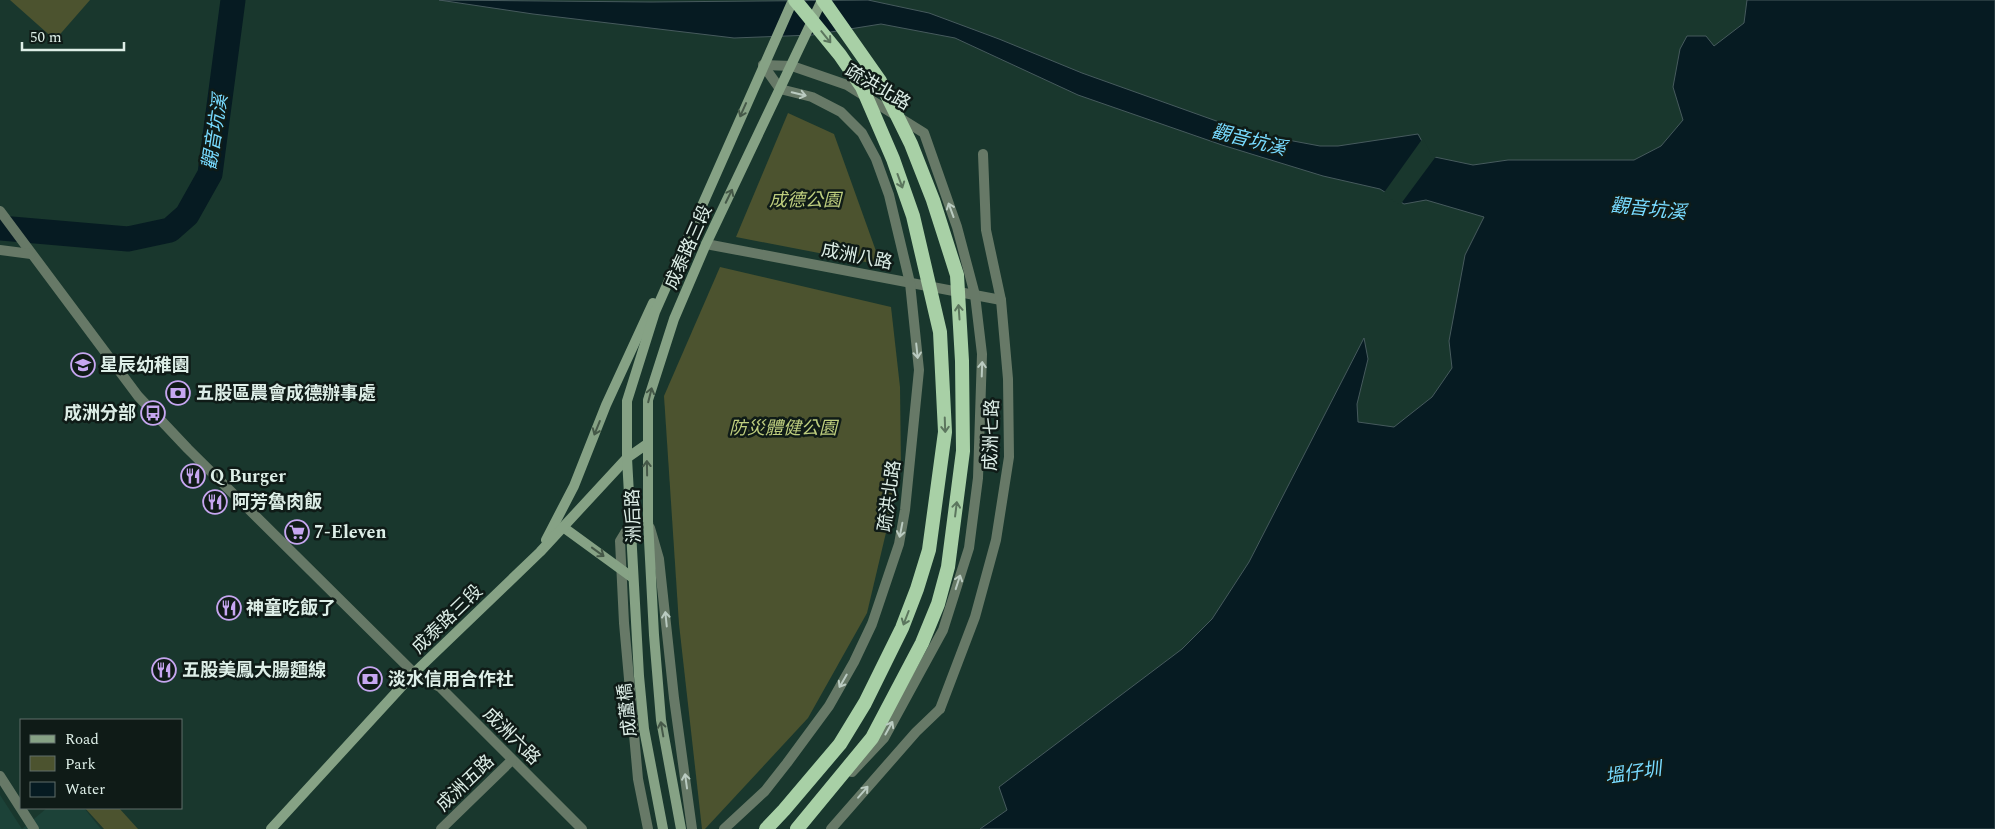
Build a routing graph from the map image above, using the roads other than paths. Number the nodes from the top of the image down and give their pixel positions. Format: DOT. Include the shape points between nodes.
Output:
graph roads {
  1 [pos="794,0"];
  2 [pos="822,0"];
  3 [pos="762,65"];
  4 [pos="792,66"];
  5 [pos="780,89"];
  6 [pos="983,154"];
  7 [pos="0,211"];
  8 [pos="706,244"];
  9 [pos="0,250"];
  10 [pos="31,254"];
  11 [pos="678,257"];
  12 [pos="910,283"];
  13 [pos="975,295"];
  14 [pos="1001,300"];
  15 [pos="647,444"];
  16 [pos="628,458"];
  17 [pos="648,521"];
  18 [pos="630,523"];
  19 [pos="563,527"];
  20 [pos="540,552"];
  21 [pos="622,569"];
  22 [pos="633,582"];
  23 [pos="652,586"];
  24 [pos="414,673"];
  25 [pos="512,760"];
  26 [pos="0,776"];
  27 [pos="20,807"];
  28 [pos="21,809"];
  29 [pos="34,829"];
  30 [pos="271,829"];
  31 [pos="441,829"];
  32 [pos="582,829"];
  33 [pos="648,829"];
  34 [pos="663,829"];
  35 [pos="681,829"];
  36 [pos="692,829"];
  37 [pos="724,829"];
  38 [pos="766,829"];
  39 [pos="798,829"];
  40 [pos="831,829"];
  1 -- 3 [label="main road, 成泰路三段"];
  1 -- 38 [label="highway, one-way" via="862,86 913,216 940,332 945,432 929,550 902,628 865,703 840,744"];
  2 -- 4 [label="main road, 成泰路三段"];
  39 -- 2 [label="highway, one-way" via="872,738 922,643 948,568 963,451 962,361 956,275 933,200 911,144 880,81"];
  3 -- 4 [label="street, 疏洪北路"];
  3 -- 5 [label="street"];
  3 -- 11 [label="main road, 成泰路三段, one-way"];
  4 -- 5 [label="main road, 成泰路三段"];
  13 -- 4 [label="street, 疏洪北路, one-way" via="957,228 924,133 848,85"];
  8 -- 5 [label="main road, 成泰路三段, one-way"];
  5 -- 12 [label="street, 疏洪北路, one-way" via="812,97 841,112 862,133 889,195"];
  6 -- 14 [label="street, 成洲七路" via="986,230"];
  7 -- 10 [label="street, 成洲六路"];
  8 -- 12 [label="street, 成洲八路"];
  15 -- 8 [label="main road, 成泰路三段, one-way" via="648,400 674,319"];
  9 -- 10 [label="street"];
  10 -- 24 [label="street, 成洲六路" via="138,396"];
  11 -- 16 [label="main road, 成泰路三段" via="655,312 627,401"];
  11 -- 20 [label="main road, one-way" via="649,310 574,486"];
  12 -- 13 [label="street, 成洲八路"];
  12 -- 37 [label="street, 疏洪北路, one-way" via="919,370 916,419 905,510 880,602 854,662 829,706 765,791"];
  13 -- 14 [label="street, 成洲八路"];
  39 -- 13 [label="street, 疏洪北路, one-way" via="884,738 943,630 969,548 978,478 982,354"];
  40 -- 14 [label="street, 成洲七路, one-way" via="940,709 975,617 996,540 1009,457 1008,379"];
  15 -- 16 [label="main road, 成泰路三段"];
  17 -- 15 [label="main road, 洲后路, one-way"];
  16 -- 18 [label="main road, 洲后路"];
  16 -- 19 [label="main road, 成泰路三段"];
  17 -- 23 [label="main road, 洲后路"];
  36 -- 17 [label="street, one-way" via="659,559"];
  18 -- 21 [label="street" via="620,541"];
  18 -- 22 [label="main road, 洲后路"];
  19 -- 20 [label="main road, 成泰路三段"];
  19 -- 21 [label="main road, one-way"];
  20 -- 24 [label="main road, 成泰路三段"];
  21 -- 22 [label="main road"];
  21 -- 33 [label="street" via="638,780"];
  22 -- 34 [label="main road, 成蘆橋" via="644,729"];
  35 -- 23 [label="main road, 成蘆橋, one-way" via="660,720"];
  24 -- 25 [label="street, 成洲六路" via="440,686"];
  24 -- 30 [label="main road, 成泰路三段"];
  25 -- 31 [label="street, 成洲五路"];
  25 -- 32 [label="street, 成洲六路"];
  26 -- 27 [label="street"];
  28 -- 29 [label="street"];
}
